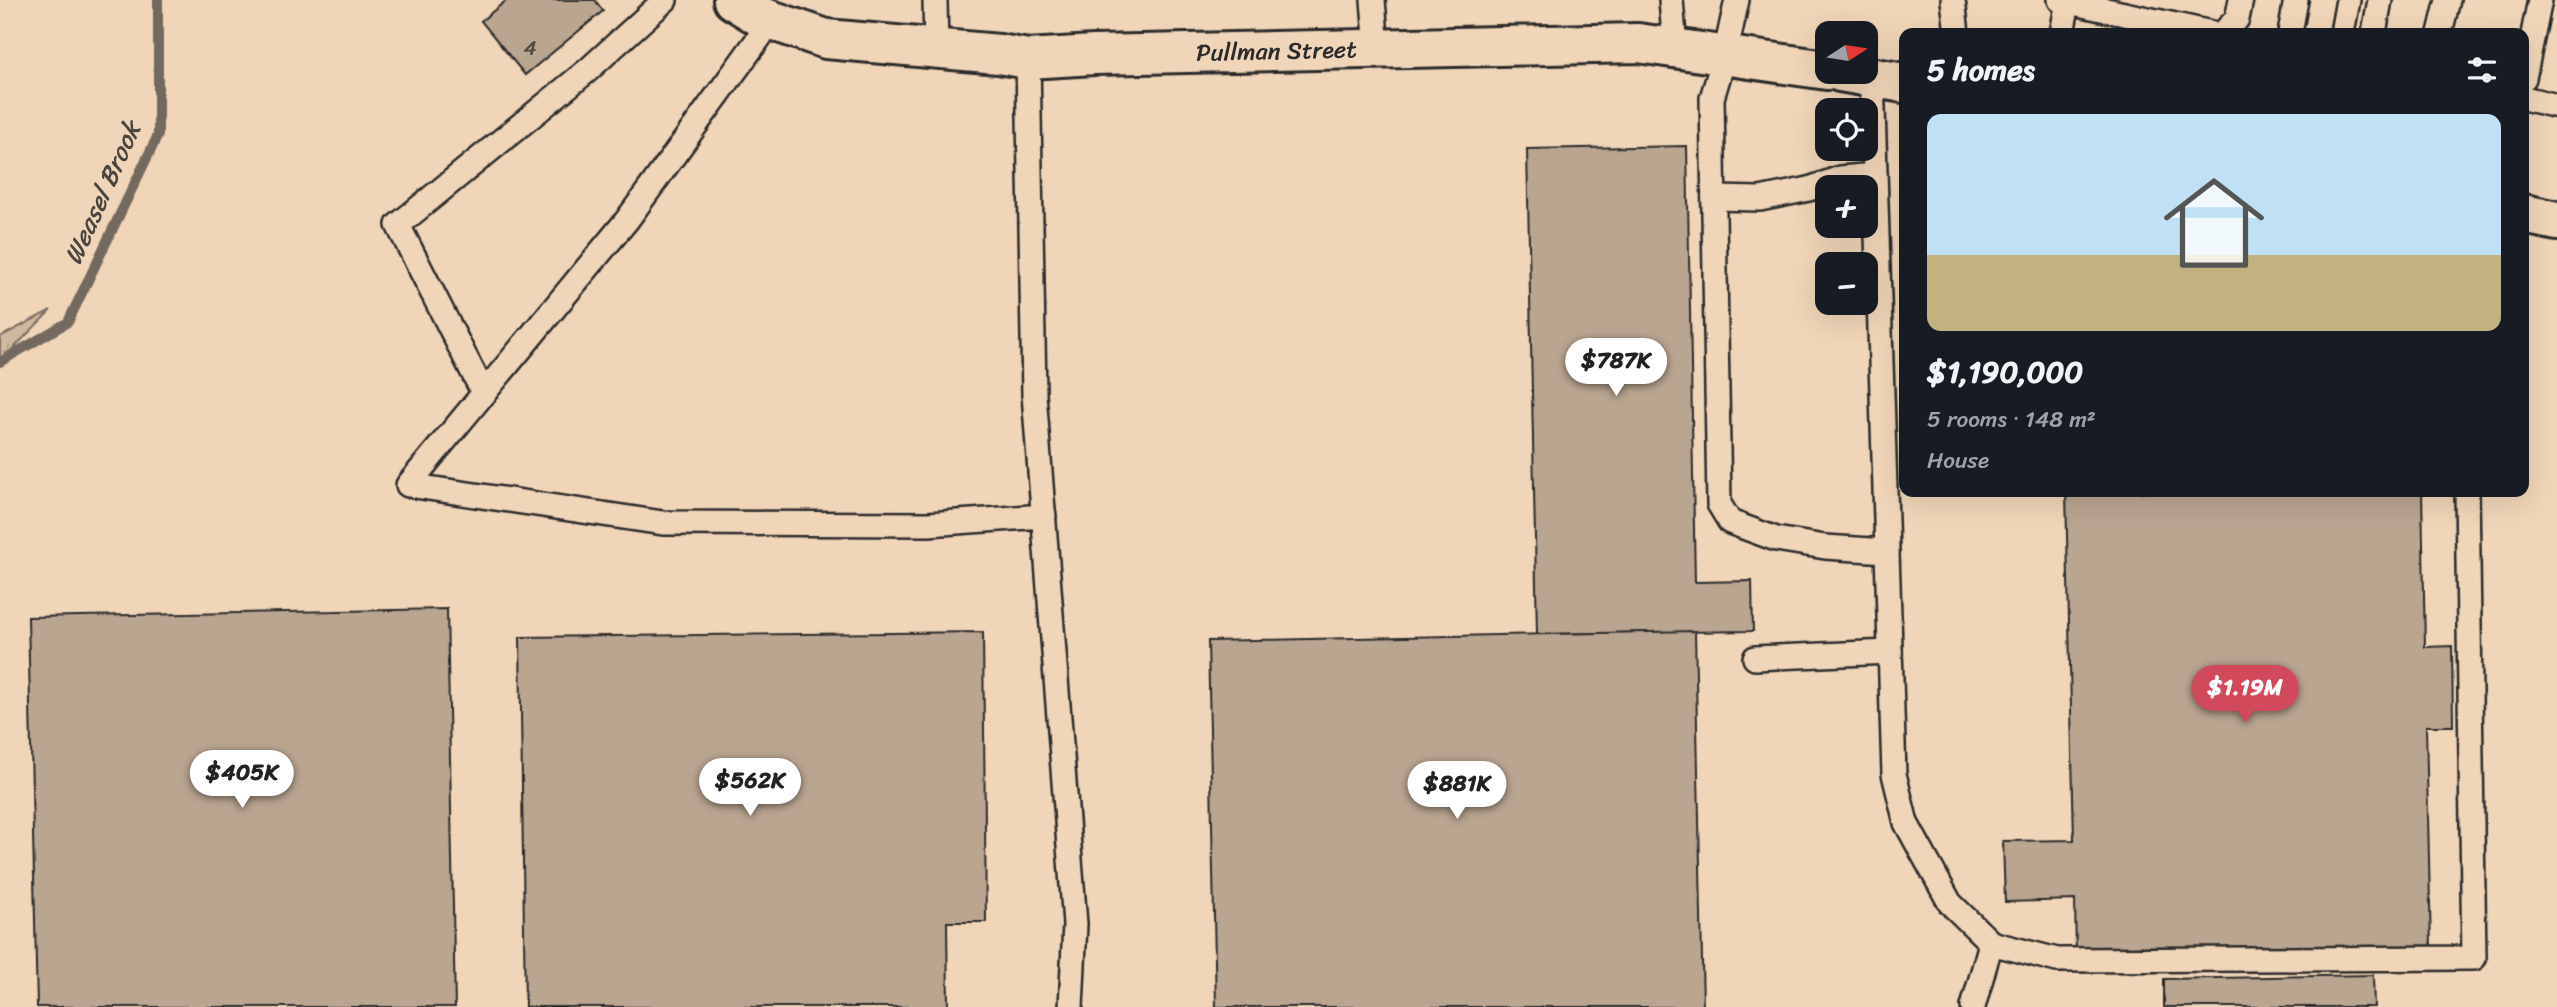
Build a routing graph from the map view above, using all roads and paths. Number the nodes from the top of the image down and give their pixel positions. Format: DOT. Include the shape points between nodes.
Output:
graph roads {
  1 [pos="665,0"];
  2 [pos="733,0"];
  3 [pos="935,0"];
  4 [pos="1373,0"];
  5 [pos="1671,0"];
  6 [pos="1737,0"];
  7 [pos="1953,0"];
  8 [pos="2241,0"];
  9 [pos="2296,0"];
  10 [pos="2322,0"];
  11 [pos="2348,0"];
  12 [pos="2380,0"];
  13 [pos="2448,0"];
  14 [pos="2540,0"];
  15 [pos="2064,1"];
  16 [pos="772,20"];
  17 [pos="1956,28"];
  18 [pos="2062,28"];
  19 [pos="2189,28"];
  20 [pos="2228,28"];
  21 [pos="2291,28"];
  22 [pos="2317,28"];
  23 [pos="2343,28"];
  24 [pos="2375,28"];
  25 [pos="2441,28"];
  26 [pos="1675,48"];
  27 [pos="936,49"];
  28 [pos="1377,49"];
  29 [pos="2529,54"];
  30 [pos="1725,55"];
  31 [pos="1028,59"];
  32 [pos="1815,68"];
  33 [pos="1872,84"];
  34 [pos="2529,99"];
  35 [pos="2557,106"];
  36 [pos="1875,175"];
  37 [pos="1815,187"];
  38 [pos="1714,198"];
  39 [pos="2529,215"];
  40 [pos="2557,221"];
  41 [pos="1877,238"];
  42 [pos="484,394"];
  43 [pos="2467,497"];
  44 [pos="1044,516"];
  45 [pos="1887,551"];
  46 [pos="1889,652"];
  47 [pos="1755,658"];
  48 [pos="1991,943"];
  49 [pos="1071,1007"];
  50 [pos="1973,1007"];
  1 -- 42 [label="lane" via="588,70 398,225"];
  2 -- 16 [label="street, Pullman Street"];
  3 -- 27 [label="lane"];
  4 -- 28 [label="lane"];
  5 -- 26 [label="lane"];
  6 -- 30 [label="lane"];
  7 -- 17 [label="lane"];
  8 -- 20 [label="lane" via="2237,19"];
  9 -- 21 [label="lane"];
  10 -- 22 [label="lane"];
  11 -- 23 [label="lane"];
  12 -- 24 [label="lane"];
  13 -- 25 [label="lane"];
  14 -- 29 [label="lane"];
  15 -- 18 [label="lane"];
  15 -- 19 [label="lane"];
  16 -- 27 [label="street, Pullman Street" via="826,39"];
  16 -- 42 [label="lane" via="627,220"];
  26 -- 28 [label="street, Pullman Street" via="1638,43"];
  26 -- 30 [label="street, Pullman Street"];
  27 -- 31 [label="street, Pullman Street"];
  28 -- 31 [label="street, Pullman Street"];
  30 -- 32 [label="street, Pullman Street"];
  30 -- 38 [label="lane" via="1712,98"];
  31 -- 44 [label="lane" via="1034,394"];
  33 -- 36 [label="lane"];
  34 -- 35 [label="lane"];
  37 -- 38 [label="lane" via="1760,199"];
  38 -- 45 [label="lane" via="1719,504 1730,522 1776,539"];
  39 -- 40 [label="street"];
  41 -- 45 [label="lane"];
  42 -- 44 [label="lane" via="408,485 663,523 928,524"];
  43 -- 48 [label="lane" via="2474,958 2057,960"];
  44 -- 49 [label="lane" via="1074,924"];
  45 -- 46 [label="lane"];
  46 -- 47 [label="lane"];
  46 -- 48 [label="lane" via="1894,774 1906,823 1950,903"];
  48 -- 50 [label="lane"];
}
